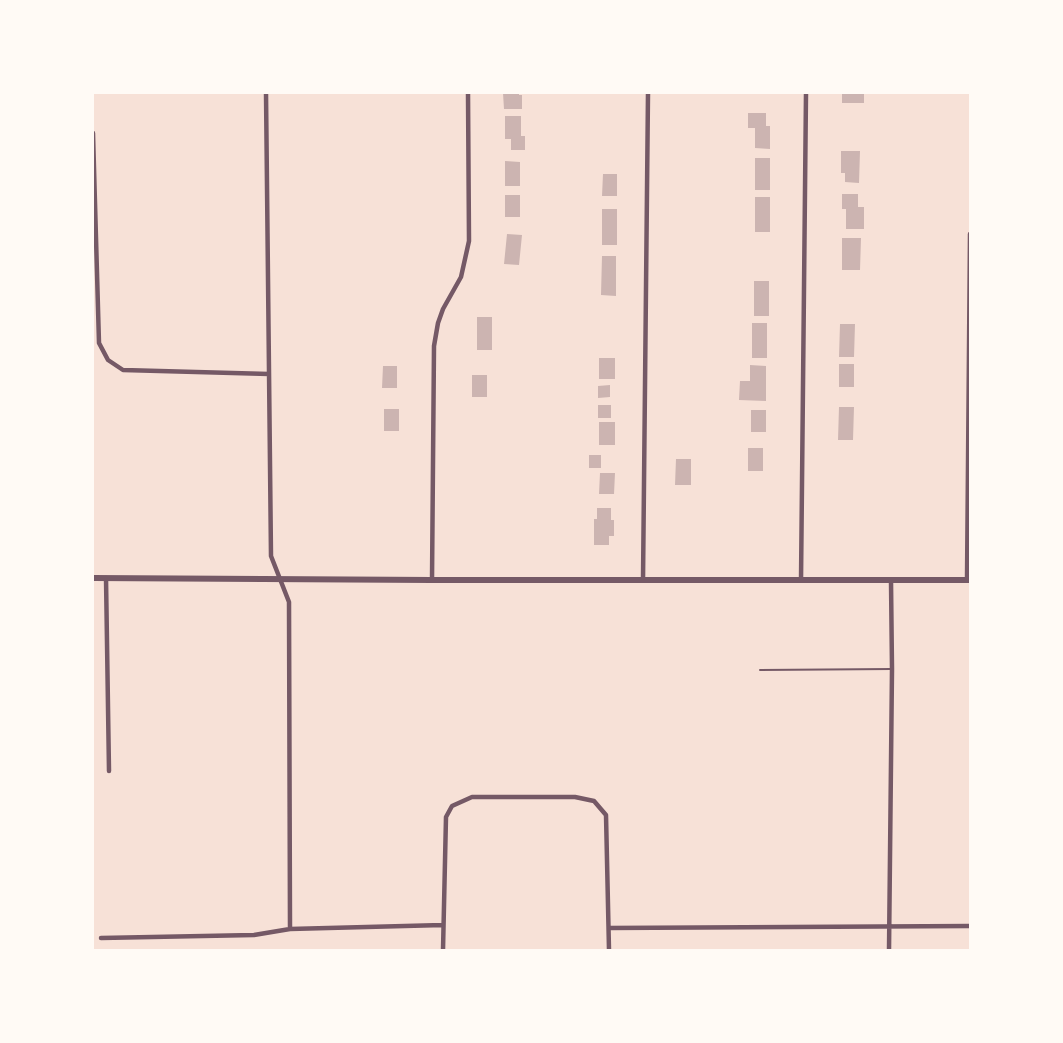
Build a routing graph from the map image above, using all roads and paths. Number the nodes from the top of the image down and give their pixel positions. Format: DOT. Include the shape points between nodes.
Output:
graph roads {
  1 [pos="266,93"];
  2 [pos="468,93"];
  3 [pos="648,93"];
  4 [pos="806,93"];
  5 [pos="93,133"];
  6 [pos="970,234"];
  7 [pos="269,374"];
  8 [pos="93,578"];
  9 [pos="106,578"];
  10 [pos="279,579"];
  11 [pos="432,580"];
  12 [pos="643,580"];
  13 [pos="801,580"];
  14 [pos="891,580"];
  15 [pos="968,580"];
  16 [pos="892,669"];
  17 [pos="760,670"];
  18 [pos="109,771"];
  19 [pos="443,925"];
  20 [pos="889,926"];
  21 [pos="970,926"];
  22 [pos="609,928"];
  23 [pos="290,929"];
  24 [pos="101,938"];
  25 [pos="443,950"];
  26 [pos="609,950"];
  27 [pos="889,950"];
  1 -- 7 [label="street"];
  2 -- 11 [label="street" via="469,241 461,277 443,309 434,346"];
  3 -- 12 [label="street"];
  4 -- 13 [label="street"];
  5 -- 7 [label="street" via="99,343 108,360 123,370"];
  6 -- 15 [label="street"];
  7 -- 10 [label="street" via="271,556"];
  8 -- 9 [label="street"];
  9 -- 10 [label="street"];
  9 -- 18 [label="street"];
  10 -- 11 [label="street"];
  10 -- 23 [label="street" via="289,602"];
  11 -- 12 [label="street"];
  12 -- 13 [label="street"];
  13 -- 14 [label="street"];
  14 -- 15 [label="street"];
  14 -- 16 [label="street"];
  16 -- 17 [label="lane"];
  16 -- 20 [label="street"];
  19 -- 22 [label="street" via="446,817 452,806 472,797 574,797 594,801 606,815"];
  19 -- 23 [label="street"];
  19 -- 25 [label="street"];
  20 -- 21 [label="street"];
  20 -- 22 [label="street"];
  20 -- 27 [label="street"];
  22 -- 26 [label="street"];
  23 -- 24 [label="street" via="254,935"];
}
